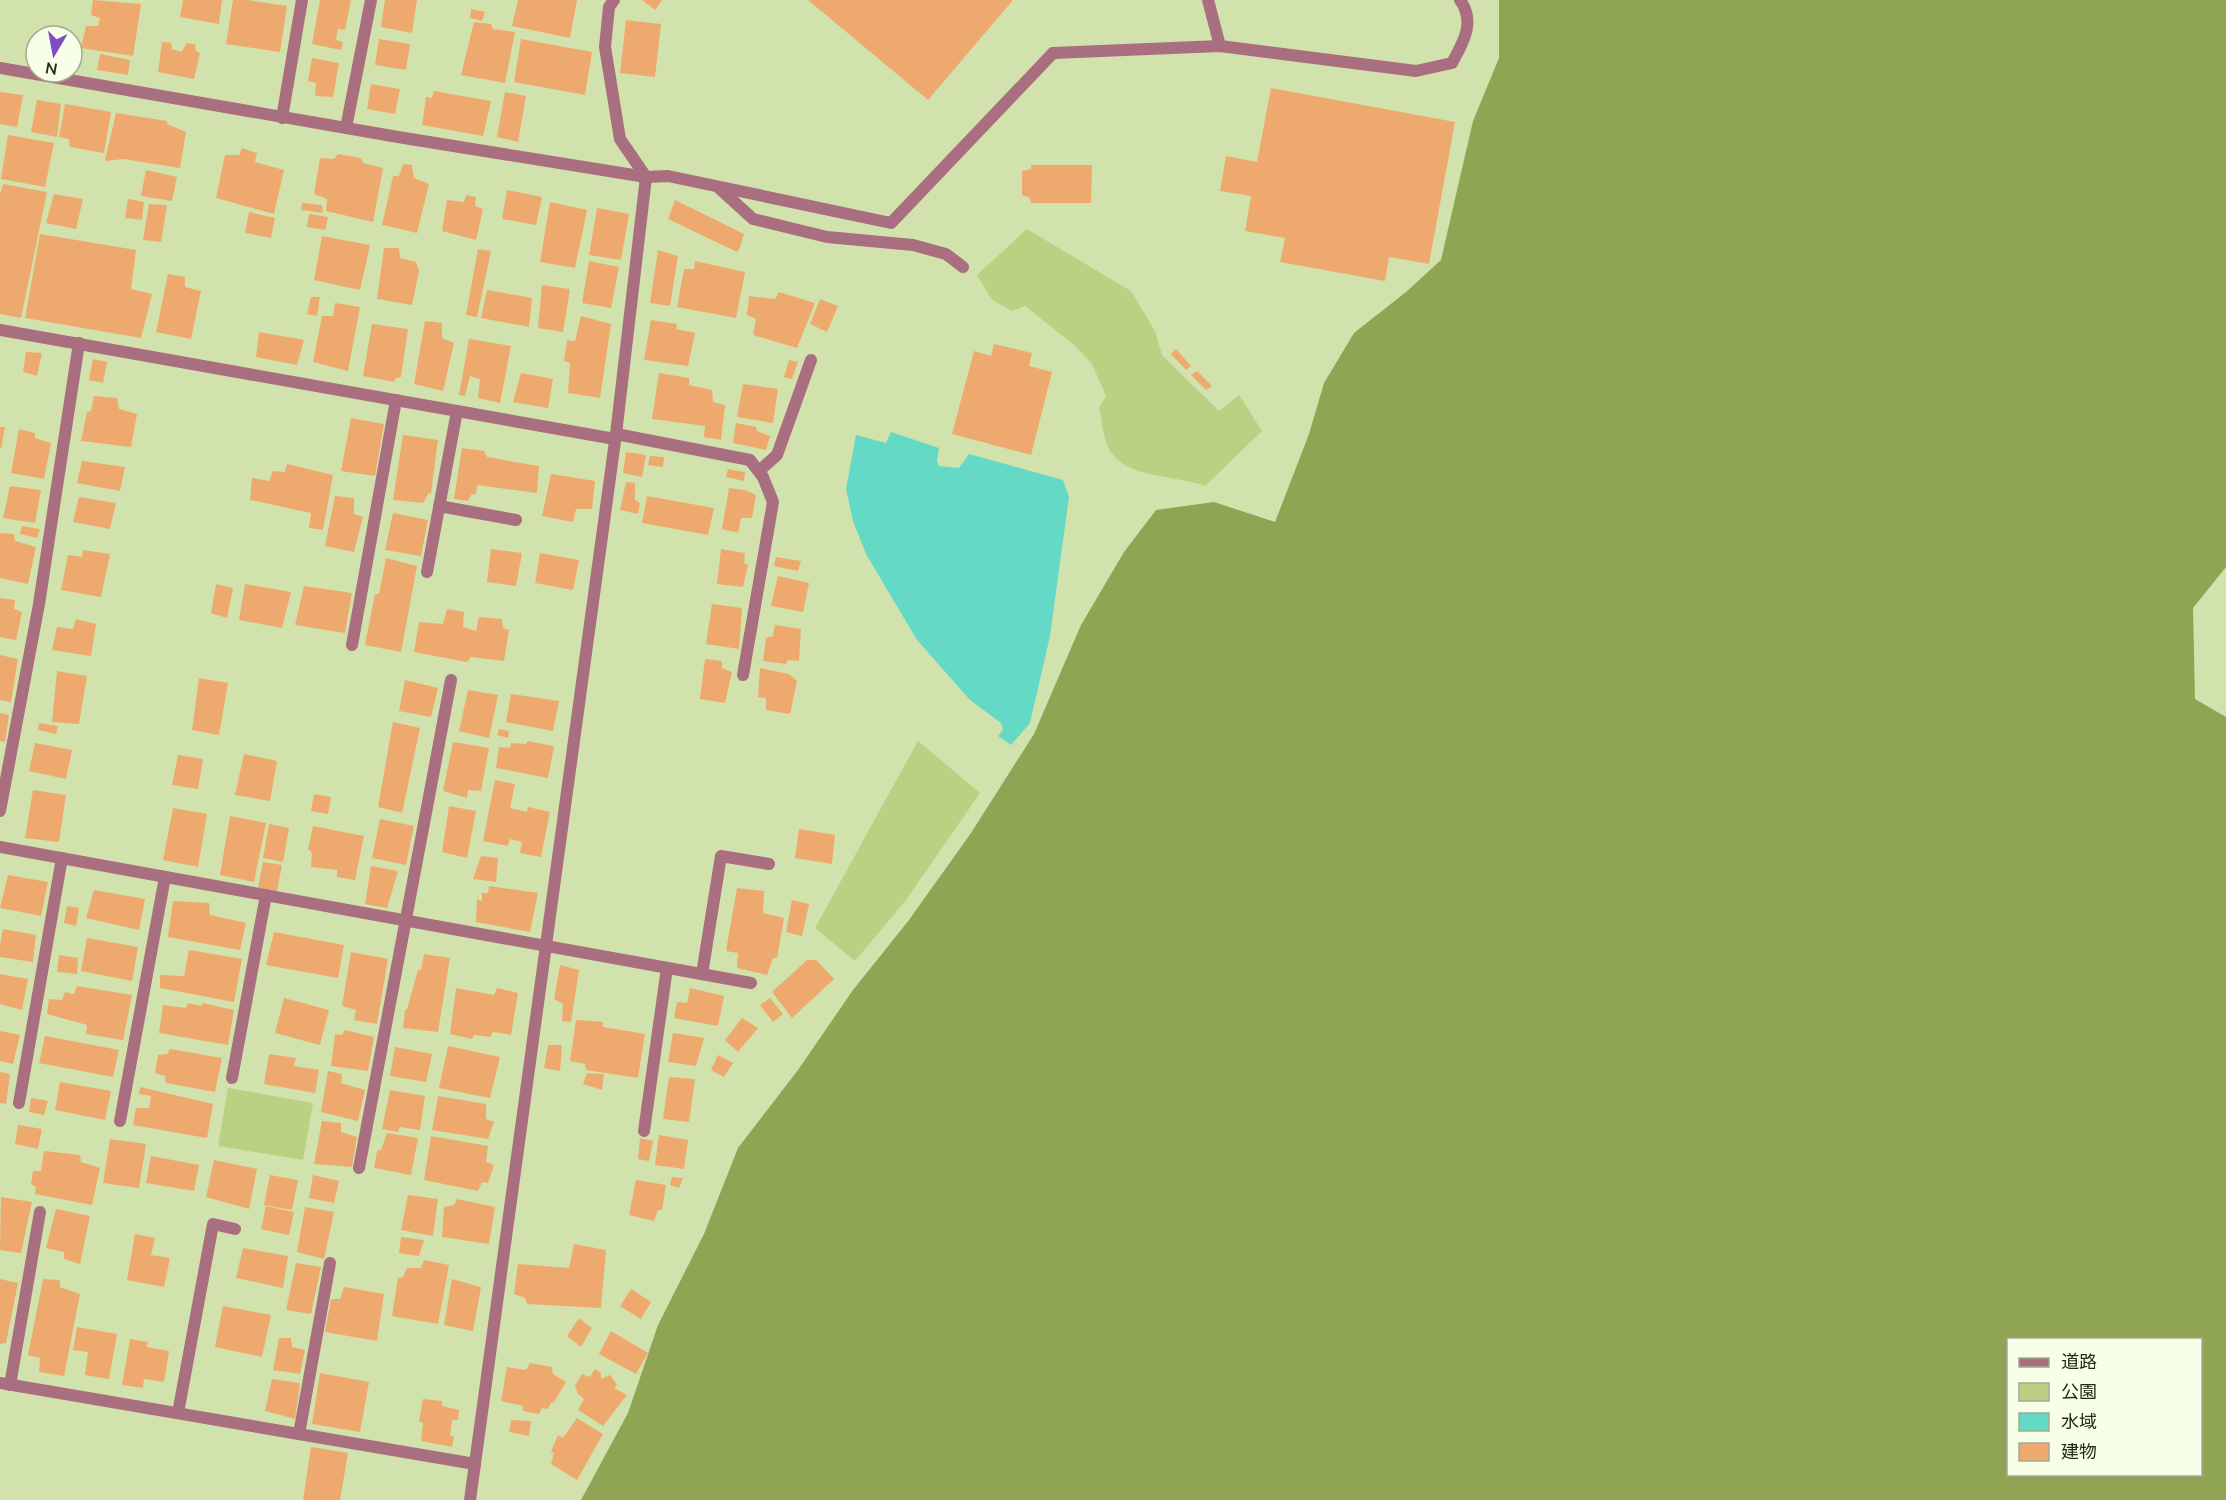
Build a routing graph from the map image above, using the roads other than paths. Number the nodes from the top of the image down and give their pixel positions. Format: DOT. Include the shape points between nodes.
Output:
graph roads {
  1 [pos="302,0"];
  2 [pos="371,0"];
  3 [pos="1208,0"];
  4 [pos="1460,0"];
  5 [pos="610,2"];
  6 [pos="1220,46"];
  7 [pos="0,68"];
  8 [pos="282,118"];
  9 [pos="346,128"];
  10 [pos="646,177"];
  11 [pos="718,187"];
  12 [pos="963,267"];
  13 [pos="0,330"];
  14 [pos="79,343"];
  15 [pos="811,360"];
  16 [pos="396,400"];
  17 [pos="457,411"];
  18 [pos="616,437"];
  19 [pos="759,471"];
  20 [pos="439,506"];
  21 [pos="516,520"];
  22 [pos="427,572"];
  23 [pos="352,645"];
  24 [pos="743,675"];
  25 [pos="451,680"];
  26 [pos="0,811"];
  27 [pos="0,847"];
  28 [pos="62,858"];
  29 [pos="769,864"];
  30 [pos="165,877"];
  31 [pos="266,895"];
  32 [pos="406,920"];
  33 [pos="544,946"];
  34 [pos="667,968"];
  35 [pos="702,974"];
  36 [pos="751,983"];
  37 [pos="232,1078"];
  38 [pos="19,1103"];
  39 [pos="120,1121"];
  40 [pos="644,1131"];
  41 [pos="358,1168"];
  42 [pos="40,1212"];
  43 [pos="235,1229"];
  44 [pos="330,1263"];
  45 [pos="5,1384"];
  46 [pos="178,1413"];
  47 [pos="299,1434"];
  48 [pos="475,1464"];
  49 [pos="470,1500"];
  1 -- 8 [label="street"];
  2 -- 9 [label="street"];
  3 -- 6 [label="street"];
  4 -- 6 [label="street" via="1469,19 1465,39 1452,63 1416,71"];
  5 -- 10 [label="street" via="605,47 620,139"];
  6 -- 11 [label="street" via="1053,53 891,223"];
  7 -- 8 [label="street"];
  8 -- 9 [label="street"];
  9 -- 10 [label="street"];
  10 -- 11 [label="street" via="668,176"];
  10 -- 18 [label="street"];
  11 -- 12 [label="street" via="753,219 827,237 913,245 946,254"];
  13 -- 14 [label="street"];
  14 -- 16 [label="street"];
  14 -- 26 [label="street" via="39,604"];
  15 -- 19 [label="street" via="777,455"];
  16 -- 17 [label="street"];
  16 -- 23 [label="street"];
  17 -- 18 [label="street"];
  17 -- 20 [label="street"];
  18 -- 19 [label="street" via="750,460"];
  18 -- 33 [label="street"];
  19 -- 24 [label="street" via="772,502"];
  20 -- 21 [label="street"];
  20 -- 22 [label="street"];
  25 -- 32 [label="street"];
  27 -- 28 [label="street"];
  28 -- 30 [label="street"];
  28 -- 38 [label="street"];
  29 -- 35 [label="street" via="721,856"];
  30 -- 31 [label="street"];
  30 -- 39 [label="street"];
  31 -- 32 [label="street"];
  31 -- 37 [label="street"];
  32 -- 33 [label="street"];
  32 -- 41 [label="street"];
  33 -- 34 [label="street"];
  33 -- 48 [label="street"];
  34 -- 35 [label="street"];
  34 -- 40 [label="street"];
  35 -- 36 [label="street"];
  42 -- 45 [label="street"];
  43 -- 46 [label="street" via="213,1224"];
  44 -- 47 [label="street"];
  45 -- 46 [label="street"];
  46 -- 47 [label="street"];
  47 -- 48 [label="street"];
  48 -- 49 [label="street"];
}
